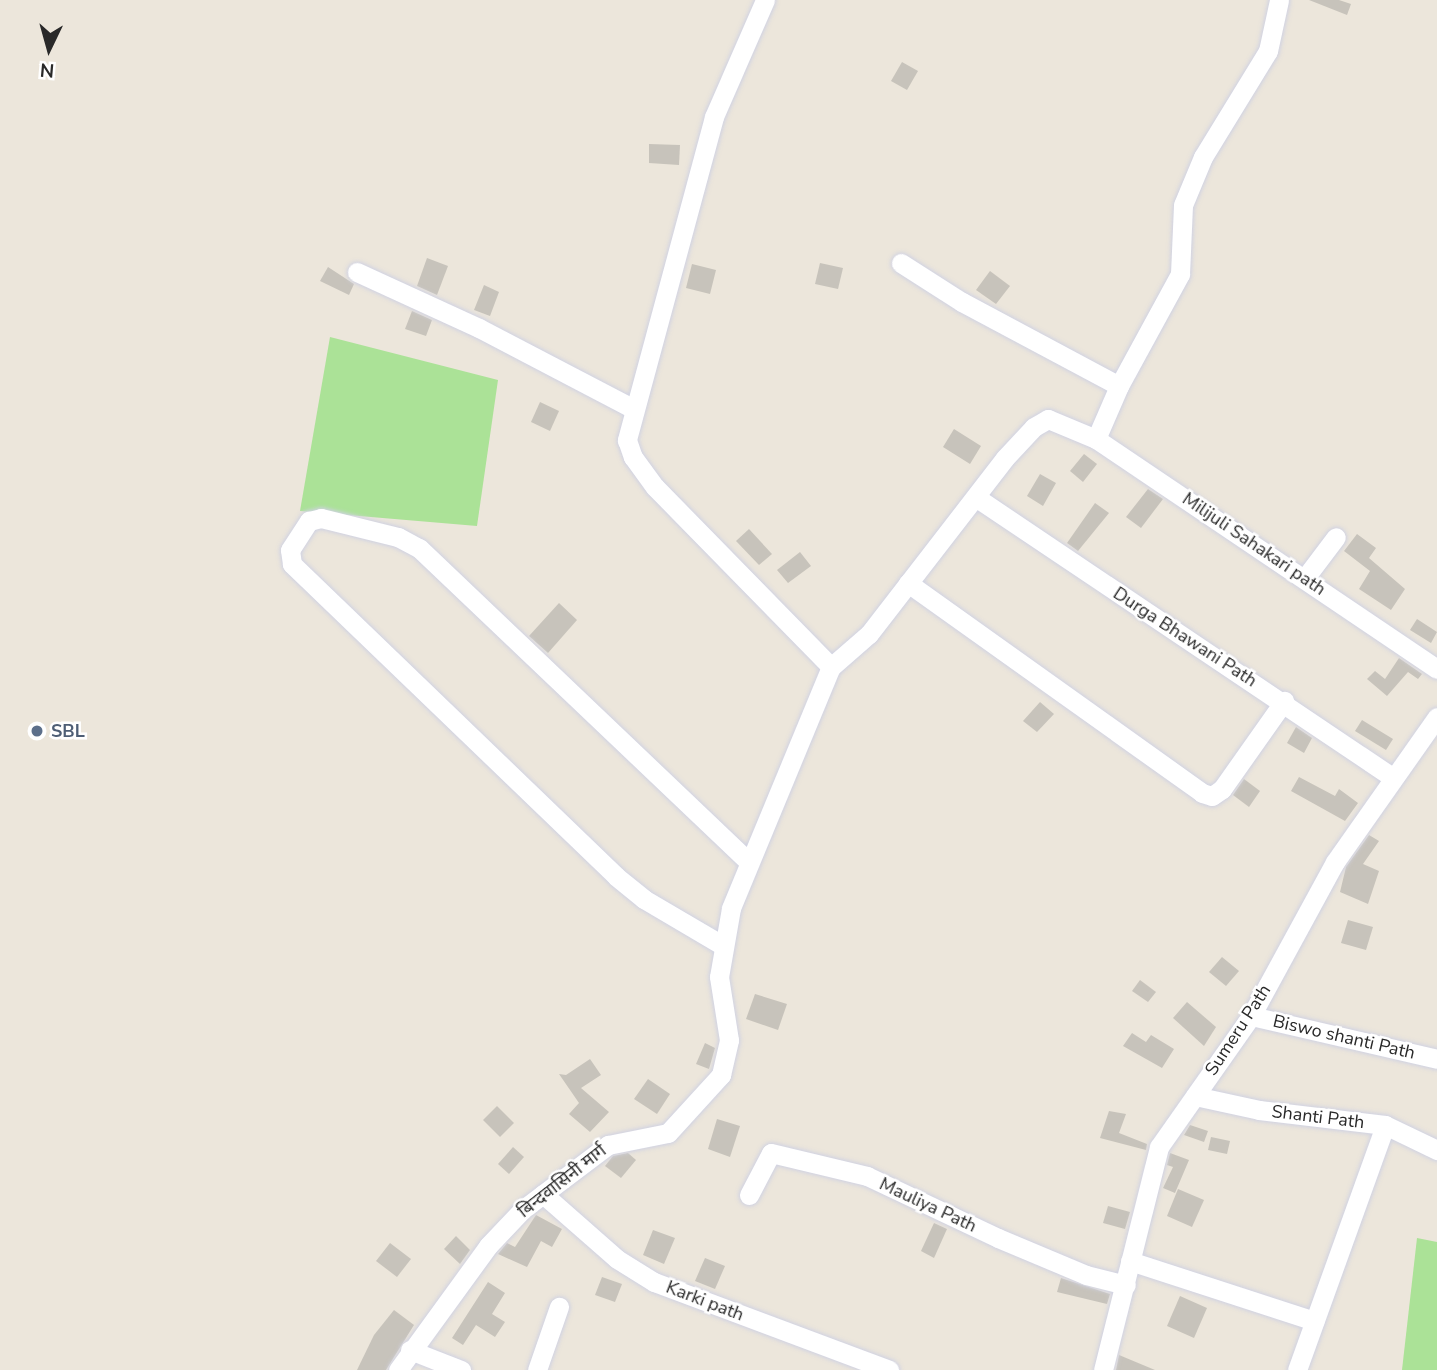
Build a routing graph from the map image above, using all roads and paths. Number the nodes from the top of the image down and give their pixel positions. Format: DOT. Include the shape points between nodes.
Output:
graph roads {
  1 [pos="765,0"];
  2 [pos="1279,0"];
  3 [pos="901,263"];
  4 [pos="357,272"];
  5 [pos="1119,386"];
  6 [pos="634,408"];
  7 [pos="1096,439"];
  8 [pos="977,498"];
  9 [pos="1336,537"];
  10 [pos="1305,579"];
  11 [pos="908,583"];
  12 [pos="831,667"];
  13 [pos="1437,669"];
  14 [pos="1284,701"];
  15 [pos="1437,717"];
  16 [pos="1392,777"];
  17 [pos="749,862"];
  18 [pos="722,945"];
  19 [pos="1251,1016"];
  20 [pos="1437,1059"];
  21 [pos="1195,1096"];
  22 [pos="1385,1125"];
  23 [pos="1437,1150"];
  24 [pos="542,1194"];
  25 [pos="750,1195"];
  26 [pos="1130,1261"];
  27 [pos="1126,1285"];
  28 [pos="559,1307"];
  29 [pos="1315,1321"];
  30 [pos="410,1350"];
  31 [pos="398,1370"];
  32 [pos="461,1370"];
  33 [pos="537,1370"];
  34 [pos="889,1370"];
  35 [pos="1103,1370"];
  36 [pos="1297,1370"];
  1 -- 6 [label="street" via="713,117 644,386"];
  2 -- 5 [label="street" via="1268,51 1203,157 1183,205 1180,274"];
  3 -- 5 [label="street" via="962,302"];
  4 -- 6 [label="street"];
  5 -- 7 [label="street"];
  6 -- 12 [label="street" via="627,440 641,468"];
  7 -- 8 [label="street, Milijuli Sahakari path" via="1048,419 1034,427"];
  7 -- 10 [label="street, Milijuli Sahakari path"];
  8 -- 11 [label="street" via="933,546"];
  8 -- 14 [label="street, Durga Bhawani Path"];
  9 -- 10 [label="street"];
  10 -- 13 [label="street, Milijuli Sahakari path"];
  11 -- 12 [label="street" via="869,634"];
  11 -- 14 [label="street" via="1078,708 1208,795 1222,789"];
  12 -- 17 [label="street, बिन्दवासिनी मार्ग"];
  14 -- 16 [label="street, Durga Bhawani Path"];
  15 -- 16 [label="street, Sumeru Path"];
  16 -- 19 [label="street, Sumeru Path" via="1335,862"];
  17 -- 18 [label="street, बिन्दवासिनी मार्ग"];
  17 -- 18 [label="street" via="419,548 398,537 321,518 309,521 290,550 292,564 616,876 644,899"];
  18 -- 24 [label="street, बिन्दवासिनी मार्ग" via="719,977 729,1040 717,1081 668,1133 608,1145"];
  19 -- 20 [label="street, Biswo shanti Path"];
  19 -- 21 [label="street, Sumeru Path"];
  21 -- 22 [label="street, Shanti Path" via="1259,1110"];
  21 -- 26 [label="street, Sumeru Path" via="1159,1147"];
  22 -- 23 [label="street, Shanti Path"];
  22 -- 29 [label="street"];
  24 -- 30 [label="street, बिन्दवासिनी मार्ग" via="488,1246"];
  24 -- 34 [label="street, Karki path" via="617,1259 654,1282"];
  25 -- 27 [label="street, Mauliya Path" via="771,1153 867,1176 998,1238 1086,1275"];
  26 -- 27 [label="street, Sumeru Path"];
  26 -- 29 [label="street"];
  27 -- 35 [label="street, Sumeru Path"];
  28 -- 33 [label="street"];
  29 -- 36 [label="street"];
  30 -- 31 [label="street, बिन्दवासिनी मार्ग"];
  30 -- 32 [label="street"];
}
